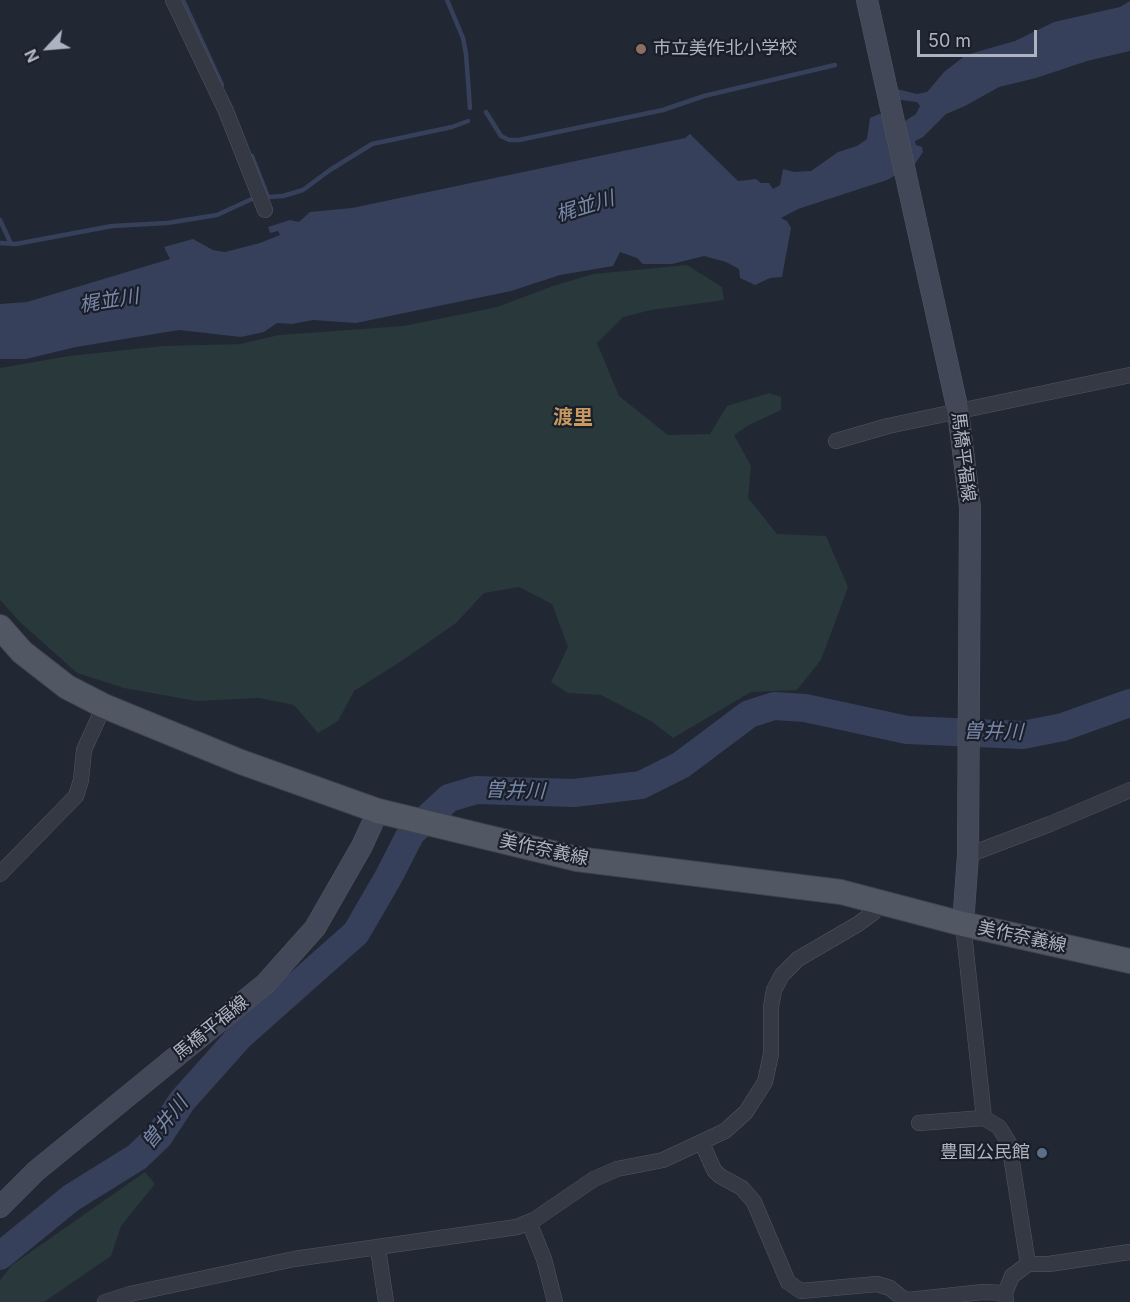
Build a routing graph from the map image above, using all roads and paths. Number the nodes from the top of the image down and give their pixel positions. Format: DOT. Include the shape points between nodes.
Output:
graph roads {
  1 [pos="173,0"];
  2 [pos="867,0"];
  3 [pos="265,210"];
  4 [pos="1130,375"];
  5 [pos="958,411"];
  6 [pos="836,441"];
  7 [pos="0,627"];
  8 [pos="104,706"];
  9 [pos="1130,790"];
  10 [pos="378,811"];
  11 [pos="968,855"];
  12 [pos="0,874"];
  13 [pos="880,903"];
  14 [pos="963,924"];
  15 [pos="1130,961"];
  16 [pos="984,1118"];
  17 [pos="919,1123"];
  18 [pos="702,1143"];
  19 [pos="0,1207"];
  20 [pos="529,1222"];
  21 [pos="378,1248"];
  22 [pos="1130,1252"];
  23 [pos="1028,1264"];
  24 [pos="1006,1297"];
  25 [pos="105,1302"];
  26 [pos="386,1302"];
  27 [pos="555,1302"];
  1 -- 3 [label="street" via="226,111"];
  2 -- 5 [label="main road, 馬橋平福線"];
  4 -- 5 [label="street"];
  5 -- 6 [label="street"];
  5 -- 11 [label="main road, 馬橋平福線" via="970,507"];
  7 -- 8 [label="main road, 美作奈義線" via="22,651 67,687"];
  8 -- 10 [label="main road, 美作奈義線" via="241,762"];
  8 -- 12 [label="street" via="84,750 76,796"];
  9 -- 11 [label="street"];
  10 -- 13 [label="main road, 美作奈義線" via="577,859 841,892"];
  10 -- 19 [label="main road, 馬橋平福線" via="315,928 265,984 36,1171"];
  11 -- 14 [label="main road, 馬橋平福線"];
  13 -- 14 [label="main road, 美作奈義線"];
  13 -- 18 [label="street" via="873,913 798,959 782,975 771,1007 771,1054 765,1082 746,1112"];
  14 -- 15 [label="main road, 美作奈義線"];
  14 -- 16 [label="street"];
  16 -- 17 [label="street"];
  16 -- 23 [label="street" via="999,1127 1009,1143"];
  18 -- 20 [label="street" via="663,1160 616,1169 594,1179"];
  18 -- 24 [label="street" via="714,1170 742,1188 754,1203 788,1282 801,1291 877,1284 908,1300 983,1292"];
  20 -- 21 [label="street" via="485,1233"];
  20 -- 27 [label="street"];
  21 -- 25 [label="street" via="294,1259"];
  21 -- 26 [label="street"];
  22 -- 23 [label="street"];
  23 -- 24 [label="street" via="1012,1276"];
}
